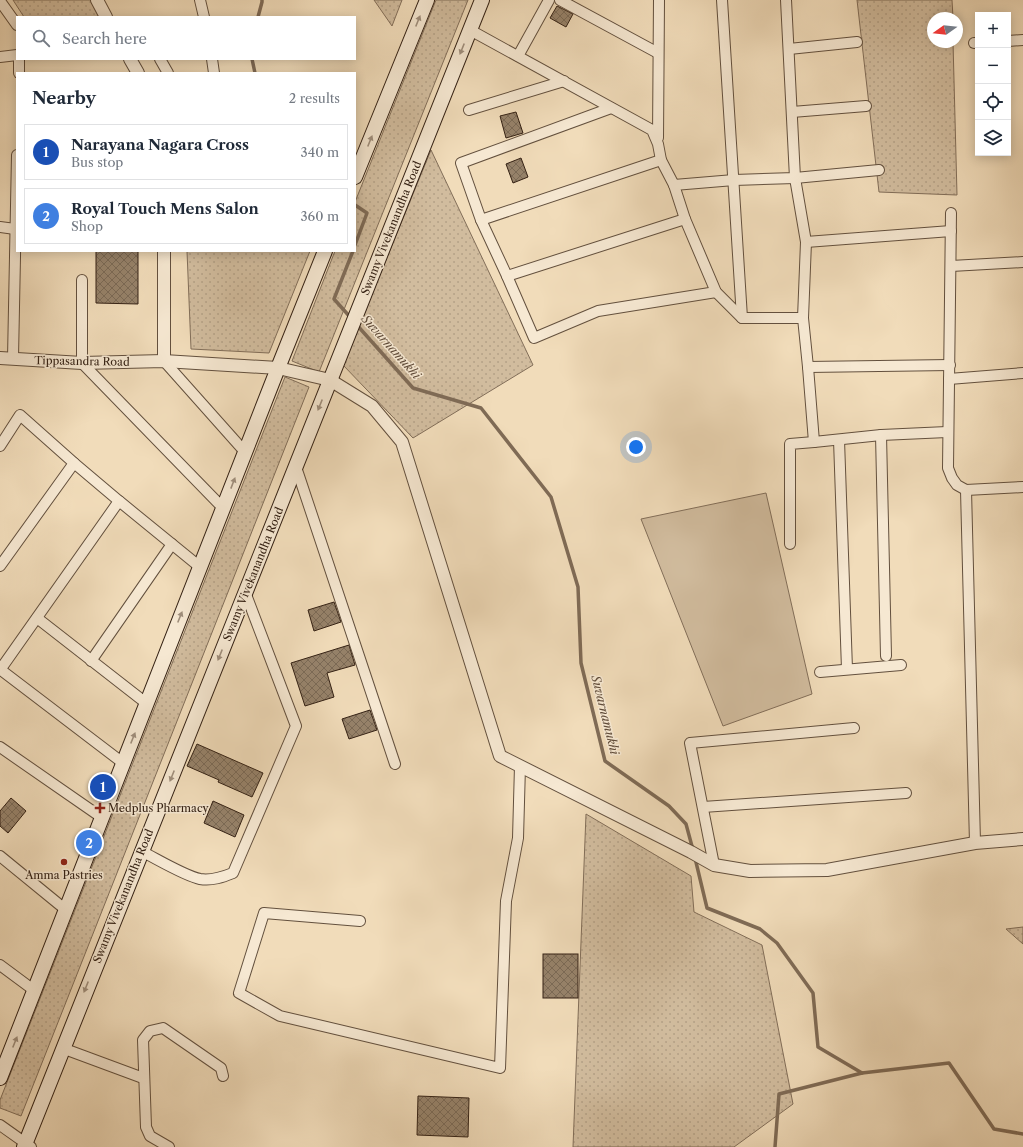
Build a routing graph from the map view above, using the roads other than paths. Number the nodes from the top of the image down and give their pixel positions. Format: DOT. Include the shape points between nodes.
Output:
graph roads {
  1 [pos="0,0"];
  2 [pos="96,0"];
  3 [pos="200,0"];
  4 [pos="427,0"];
  5 [pos="482,0"];
  6 [pos="549,0"];
  7 [pos="560,0"];
  8 [pos="658,0"];
  9 [pos="722,0"];
  10 [pos="786,0"];
  11 [pos="105,16"];
  12 [pos="204,16"];
  13 [pos="16,24"];
  14 [pos="470,30"];
  15 [pos="1023,40"];
  16 [pos="1011,41"];
  17 [pos="857,42"];
  18 [pos="789,49"];
  19 [pos="658,53"];
  20 [pos="16,56"];
  21 [pos="518,56"];
  22 [pos="0,57"];
  23 [pos="19,60"];
  24 [pos="131,60"];
  25 [pos="161,60"];
  26 [pos="212,60"];
  27 [pos="19,72"];
  28 [pos="137,72"];
  29 [pos="167,72"];
  30 [pos="214,72"];
  31 [pos="564,81"];
  32 [pos="866,106"];
  33 [pos="611,108"];
  34 [pos="468,110"];
  35 [pos="792,112"];
  36 [pos="658,144"];
  37 [pos="661,160"];
  38 [pos="879,170"];
  39 [pos="356,175"];
  40 [pos="795,178"];
  41 [pos="734,180"];
  42 [pos="674,185"];
  43 [pos="951,213"];
  44 [pos="685,219"];
  45 [pos="481,220"];
  46 [pos="0,227"];
  47 [pos="16,229"];
  48 [pos="951,231"];
  49 [pos="806,242"];
  50 [pos="164,252"];
  51 [pos="325,252"];
  52 [pos="1023,262"];
  53 [pos="951,266"];
  54 [pos="507,276"];
  55 [pos="82,280"];
  56 [pos="716,292"];
  57 [pos="742,318"];
  58 [pos="803,318"];
  59 [pos="0,358"];
  60 [pos="13,358"];
  61 [pos="164,361"];
  62 [pos="82,363"];
  63 [pos="950,365"];
  64 [pos="808,367"];
  65 [pos="278,368"];
  66 [pos="1023,373"];
  67 [pos="949,378"];
  68 [pos="330,380"];
  69 [pos="947,432"];
  70 [pos="882,435"];
  71 [pos="839,440"];
  72 [pos="814,442"];
  73 [pos="1,443"];
  74 [pos="245,452"];
  75 [pos="74,463"];
  76 [pos="296,467"];
  77 [pos="1023,487"];
  78 [pos="966,490"];
  79 [pos="119,501"];
  80 [pos="223,508"];
  81 [pos="172,544"];
  82 [pos="790,544"];
  83 [pos="0,566"];
  84 [pos="200,567"];
  85 [pos="246,592"];
  86 [pos="37,618"];
  87 [pos="886,656"];
  88 [pos="91,661"];
  89 [pos="901,665"];
  90 [pos="847,669"];
  91 [pos="0,670"];
  92 [pos="820,672"];
  93 [pos="146,703"];
  94 [pos="854,728"];
  95 [pos="0,747"];
  96 [pos="123,763"];
  97 [pos="395,764"];
  98 [pos="520,766"];
  99 [pos="906,793"];
  100 [pos="702,807"];
  101 [pos="101,817"];
  102 [pos="1023,839"];
  103 [pos="975,843"];
  104 [pos="141,851"];
  105 [pos="0,856"];
  106 [pos="713,864"];
  107 [pos="66,910"];
  108 [pos="360,921"];
  109 [pos="0,966"];
  110 [pos="35,991"];
  111 [pos="62,1048"];
  112 [pos="223,1076"];
  113 [pos="0,1078"];
  114 [pos="143,1078"];
  115 [pos="0,1125"];
  116 [pos="27,1146"];
  117 [pos="169,1147"];
  1 -- 13 [label="street"];
  2 -- 11 [label="street"];
  3 -- 12 [label="street"];
  39 -- 4 [label="main road, one-way"];
  5 -- 14 [label="main road, Swamy Vivekanandha Road"];
  6 -- 21 [label="street"];
  7 -- 19 [label="street"];
  8 -- 19 [label="street"];
  9 -- 41 [label="street"];
  10 -- 18 [label="street"];
  14 -- 21 [label="street"];
  14 -- 68 [label="main road, Swamy Vivekanandha Road, one-way"];
  15 -- 16 [label="street"];
  17 -- 18 [label="street"];
  18 -- 35 [label="street"];
  19 -- 36 [label="street"];
  20 -- 22 [label="street"];
  21 -- 31 [label="street"];
  23 -- 27 [label="street"];
  24 -- 28 [label="street"];
  25 -- 29 [label="street"];
  26 -- 30 [label="street"];
  31 -- 33 [label="street"];
  31 -- 34 [label="street"];
  32 -- 35 [label="street"];
  33 -- 36 [label="street" via="652,130"];
  33 -- 45 [label="street" via="461,163"];
  35 -- 40 [label="street"];
  36 -- 37 [label="street"];
  37 -- 42 [label="street"];
  37 -- 45 [label="street"];
  38 -- 40 [label="street"];
  40 -- 41 [label="street"];
  40 -- 49 [label="street"];
  41 -- 42 [label="street"];
  41 -- 57 [label="street"];
  42 -- 44 [label="street"];
  43 -- 48 [label="street"];
  44 -- 54 [label="street"];
  44 -- 56 [label="street"];
  45 -- 54 [label="street"];
  46 -- 47 [label="street"];
  47 -- 60 [label="street"];
  48 -- 49 [label="street"];
  48 -- 53 [label="street"];
  49 -- 58 [label="street"];
  50 -- 61 [label="street"];
  51 -- 65 [label="main road"];
  52 -- 53 [label="street"];
  53 -- 63 [label="street"];
  54 -- 56 [label="street" via="534,338 598,311"];
  55 -- 62 [label="street"];
  56 -- 57 [label="street"];
  57 -- 58 [label="street"];
  58 -- 64 [label="street"];
  59 -- 60 [label="street, Tippasandra Road"];
  60 -- 62 [label="street, Tippasandra Road"];
  61 -- 62 [label="street, Tippasandra Road"];
  61 -- 65 [label="street, Tippasandra Road"];
  61 -- 74 [label="street"];
  62 -- 80 [label="street"];
  63 -- 64 [label="street"];
  63 -- 67 [label="street"];
  64 -- 72 [label="street"];
  65 -- 68 [label="street, Tippasandra Road"];
  65 -- 74 [label="main road"];
  66 -- 67 [label="street"];
  67 -- 69 [label="street"];
  68 -- 76 [label="main road, Swamy Vivekanandha Road, one-way"];
  68 -- 98 [label="street, Tippasandra Road" via="372,406 402,442 500,756"];
  69 -- 70 [label="street"];
  69 -- 78 [label="street" via="948,468 952,478"];
  70 -- 71 [label="street"];
  70 -- 87 [label="street"];
  71 -- 72 [label="street"];
  71 -- 90 [label="street"];
  72 -- 82 [label="street" via="790,444"];
  73 -- 75 [label="street" via="20,415"];
  80 -- 74 [label="main road, one-way"];
  75 -- 79 [label="street"];
  75 -- 83 [label="street"];
  76 -- 85 [label="main road, Swamy Vivekanandha Road"];
  76 -- 97 [label="street"];
  77 -- 78 [label="street"];
  78 -- 103 [label="street"];
  79 -- 81 [label="street"];
  79 -- 86 [label="street"];
  80 -- 84 [label="main road"];
  81 -- 84 [label="street"];
  81 -- 88 [label="street"];
  93 -- 84 [label="main road, one-way"];
  85 -- 104 [label="main road, Swamy Vivekanandha Road, one-way"];
  85 -- 104 [label="street" via="296,726 234,873 217,879 201,879"];
  86 -- 88 [label="street"];
  86 -- 91 [label="street"];
  88 -- 93 [label="street"];
  89 -- 90 [label="street"];
  90 -- 92 [label="street"];
  91 -- 96 [label="street"];
  96 -- 93 [label="main road, one-way"];
  94 -- 100 [label="street" via="690,743"];
  95 -- 101 [label="street"];
  96 -- 101 [label="main road"];
  98 -- 106 [label="street, Tippasandra Road"];
  98 -- 108 [label="street" via="518,838 506,901 500,1068 280,1016 239,992 264,913"];
  99 -- 100 [label="street"];
  100 -- 106 [label="street"];
  101 -- 107 [label="main road"];
  102 -- 103 [label="street"];
  103 -- 106 [label="street" via="827,870 750,871"];
  104 -- 111 [label="main road, Swamy Vivekanandha Road, one-way"];
  105 -- 107 [label="street"];
  107 -- 110 [label="main road"];
  109 -- 110 [label="street"];
  113 -- 110 [label="main road, one-way"];
  111 -- 114 [label="street"];
  111 -- 116 [label="main road, Swamy Vivekanandha Road"];
  112 -- 114 [label="street" via="221,1068 163,1028 150,1031 143,1040"];
  114 -- 117 [label="street" via="146,1127 150,1136"];
  115 -- 116 [label="street"];
}
